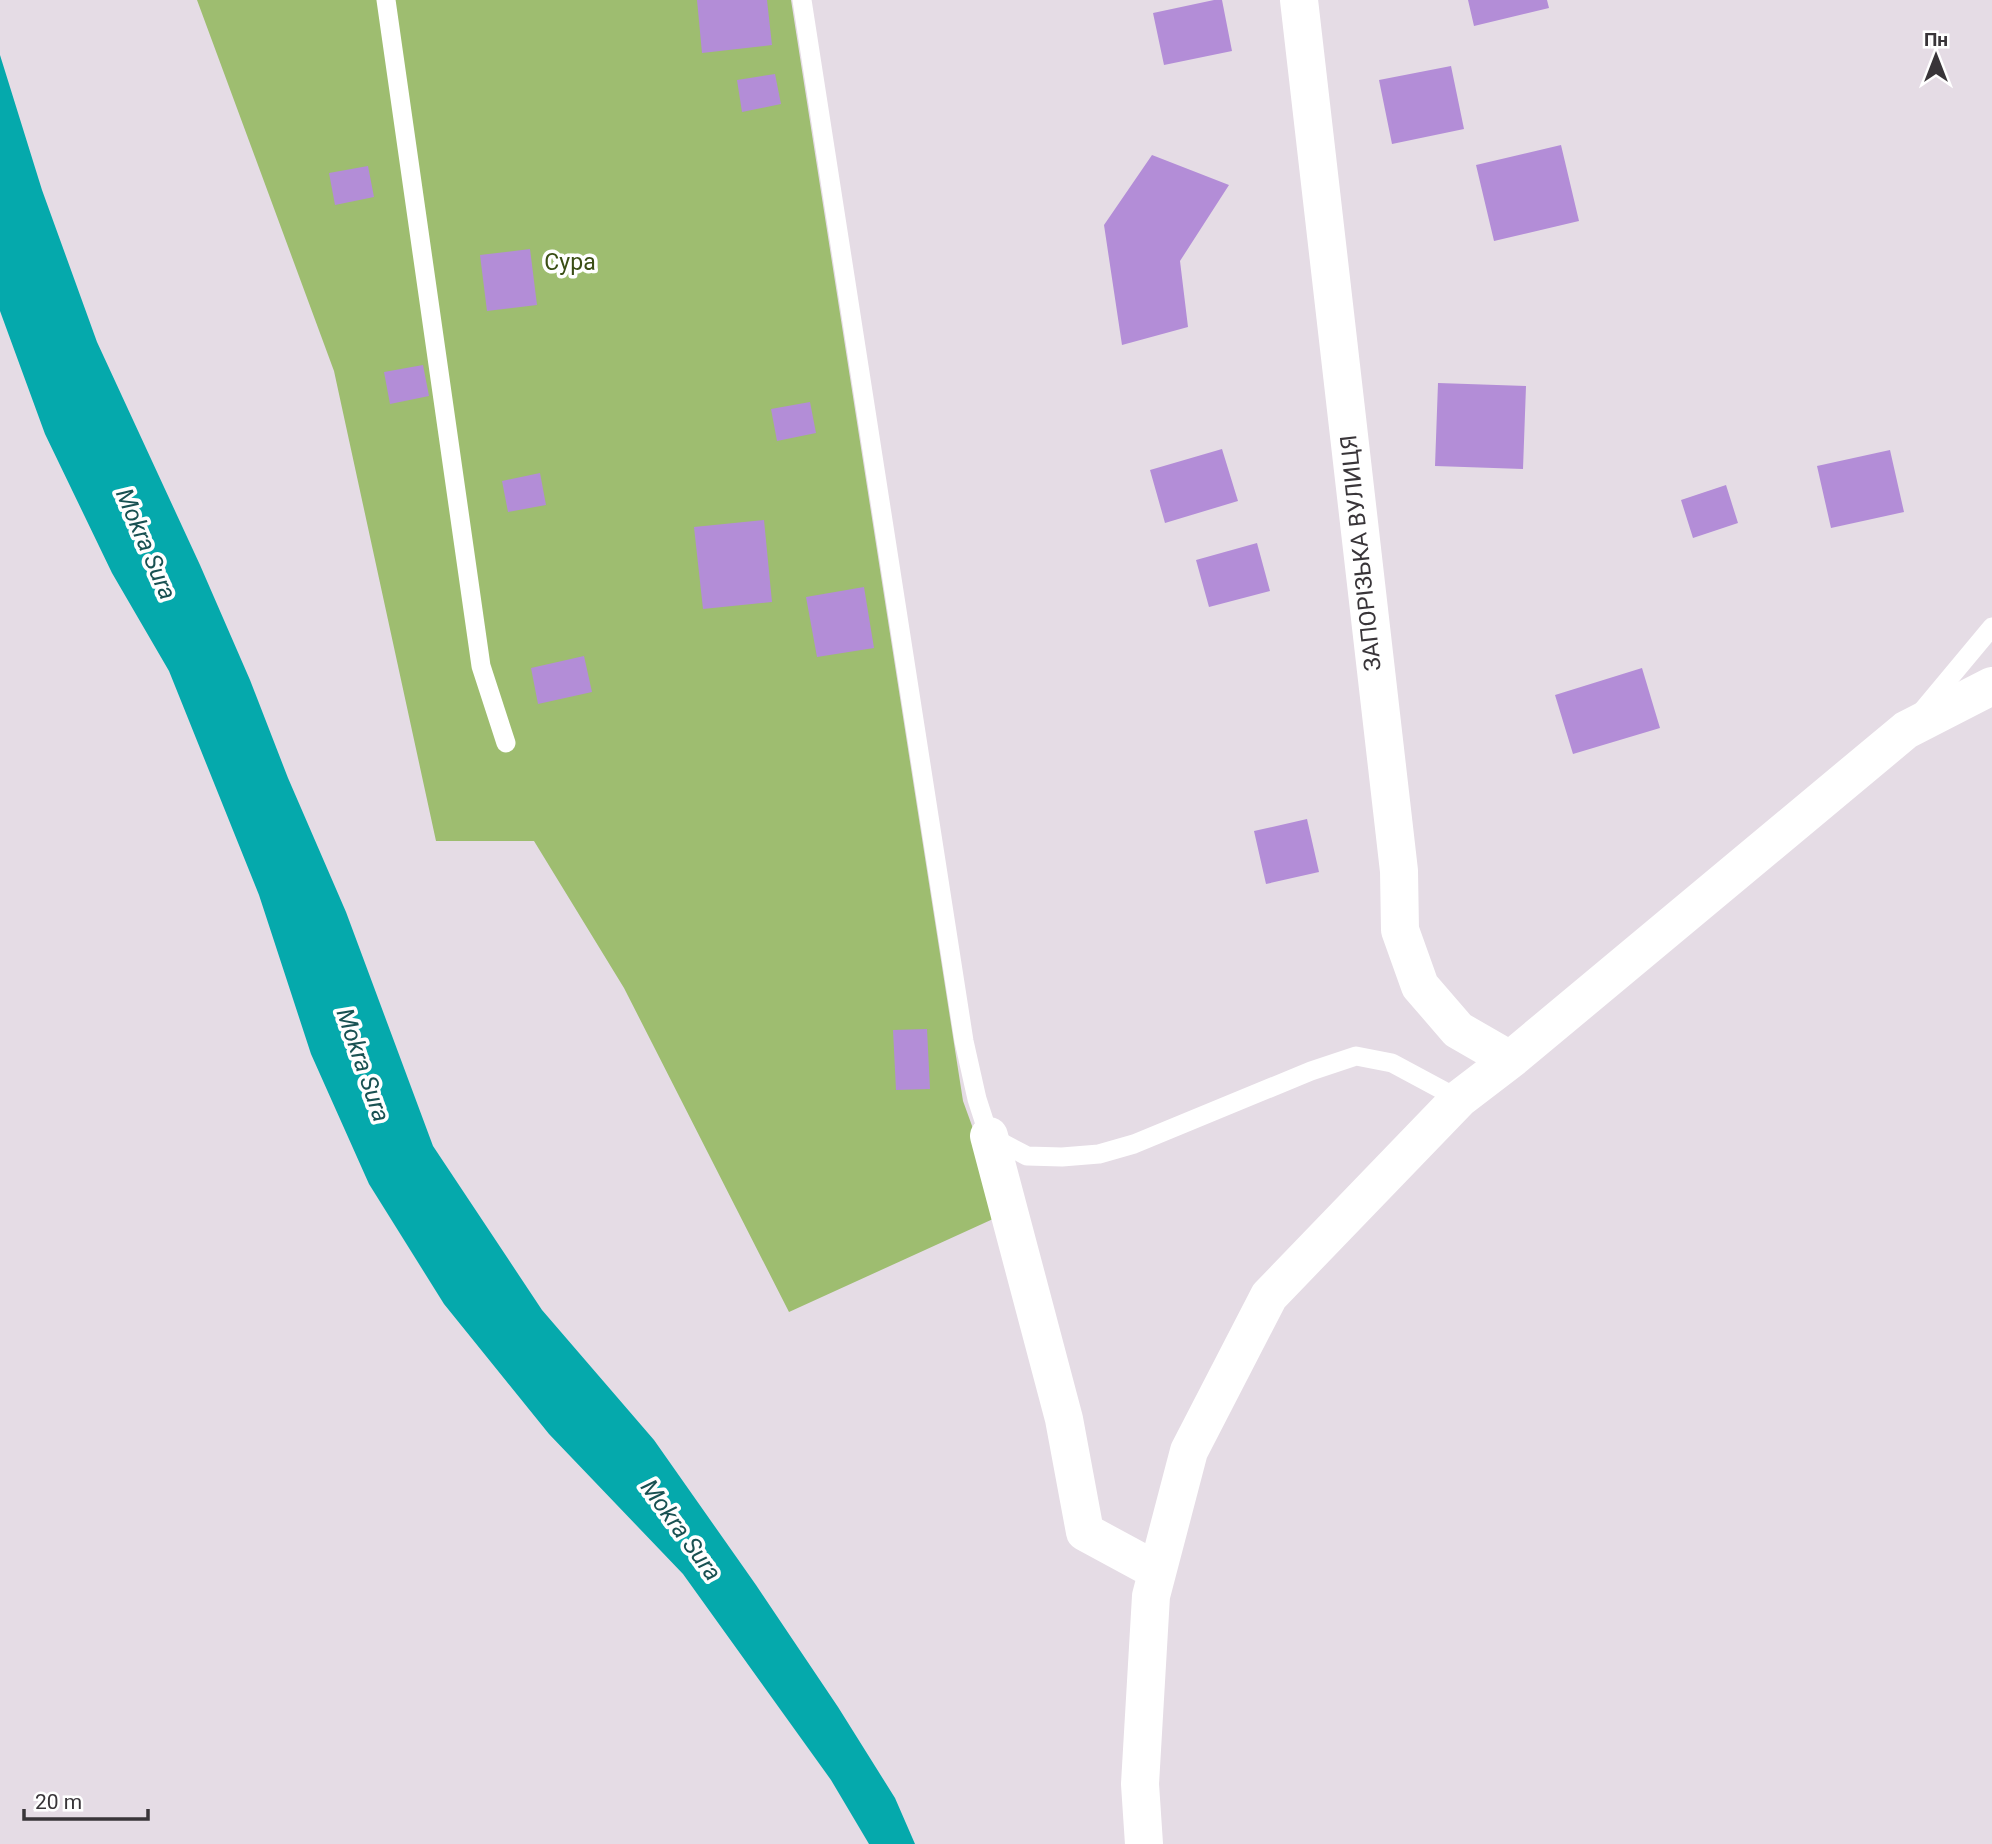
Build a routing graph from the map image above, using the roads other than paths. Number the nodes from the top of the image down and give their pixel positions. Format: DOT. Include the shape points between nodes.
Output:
graph roads {
  1 [pos="386,0"];
  2 [pos="802,0"];
  3 [pos="1298,0"];
  4 [pos="1992,627"];
  5 [pos="1992,686"];
  6 [pos="1906,730"];
  7 [pos="506,743"];
  8 [pos="1510,1060"];
  9 [pos="1459,1099"];
  10 [pos="989,1136"];
  11 [pos="1157,1571"];
  12 [pos="1144,1844"];
  1 -- 7 [label="lane" via="481,666"];
  2 -- 10 [label="lane" via="964,1041"];
  3 -- 8 [label="street, ЗАПОРІЗЬКА ВУЛИЦЯ" via="1399,871 1400,930 1420,985 1458,1030"];
  4 -- 6 [label="lane"];
  5 -- 6 [label="street"];
  6 -- 8 [label="street"];
  8 -- 9 [label="street"];
  9 -- 10 [label="lane" via="1392,1063 1356,1056 1099,1154 1027,1156"];
  9 -- 11 [label="street" via="1269,1296 1189,1451"];
  10 -- 11 [label="street" via="1064,1419 1085,1532"];
  11 -- 12 [label="street" via="1151,1596 1140,1784"];
}
